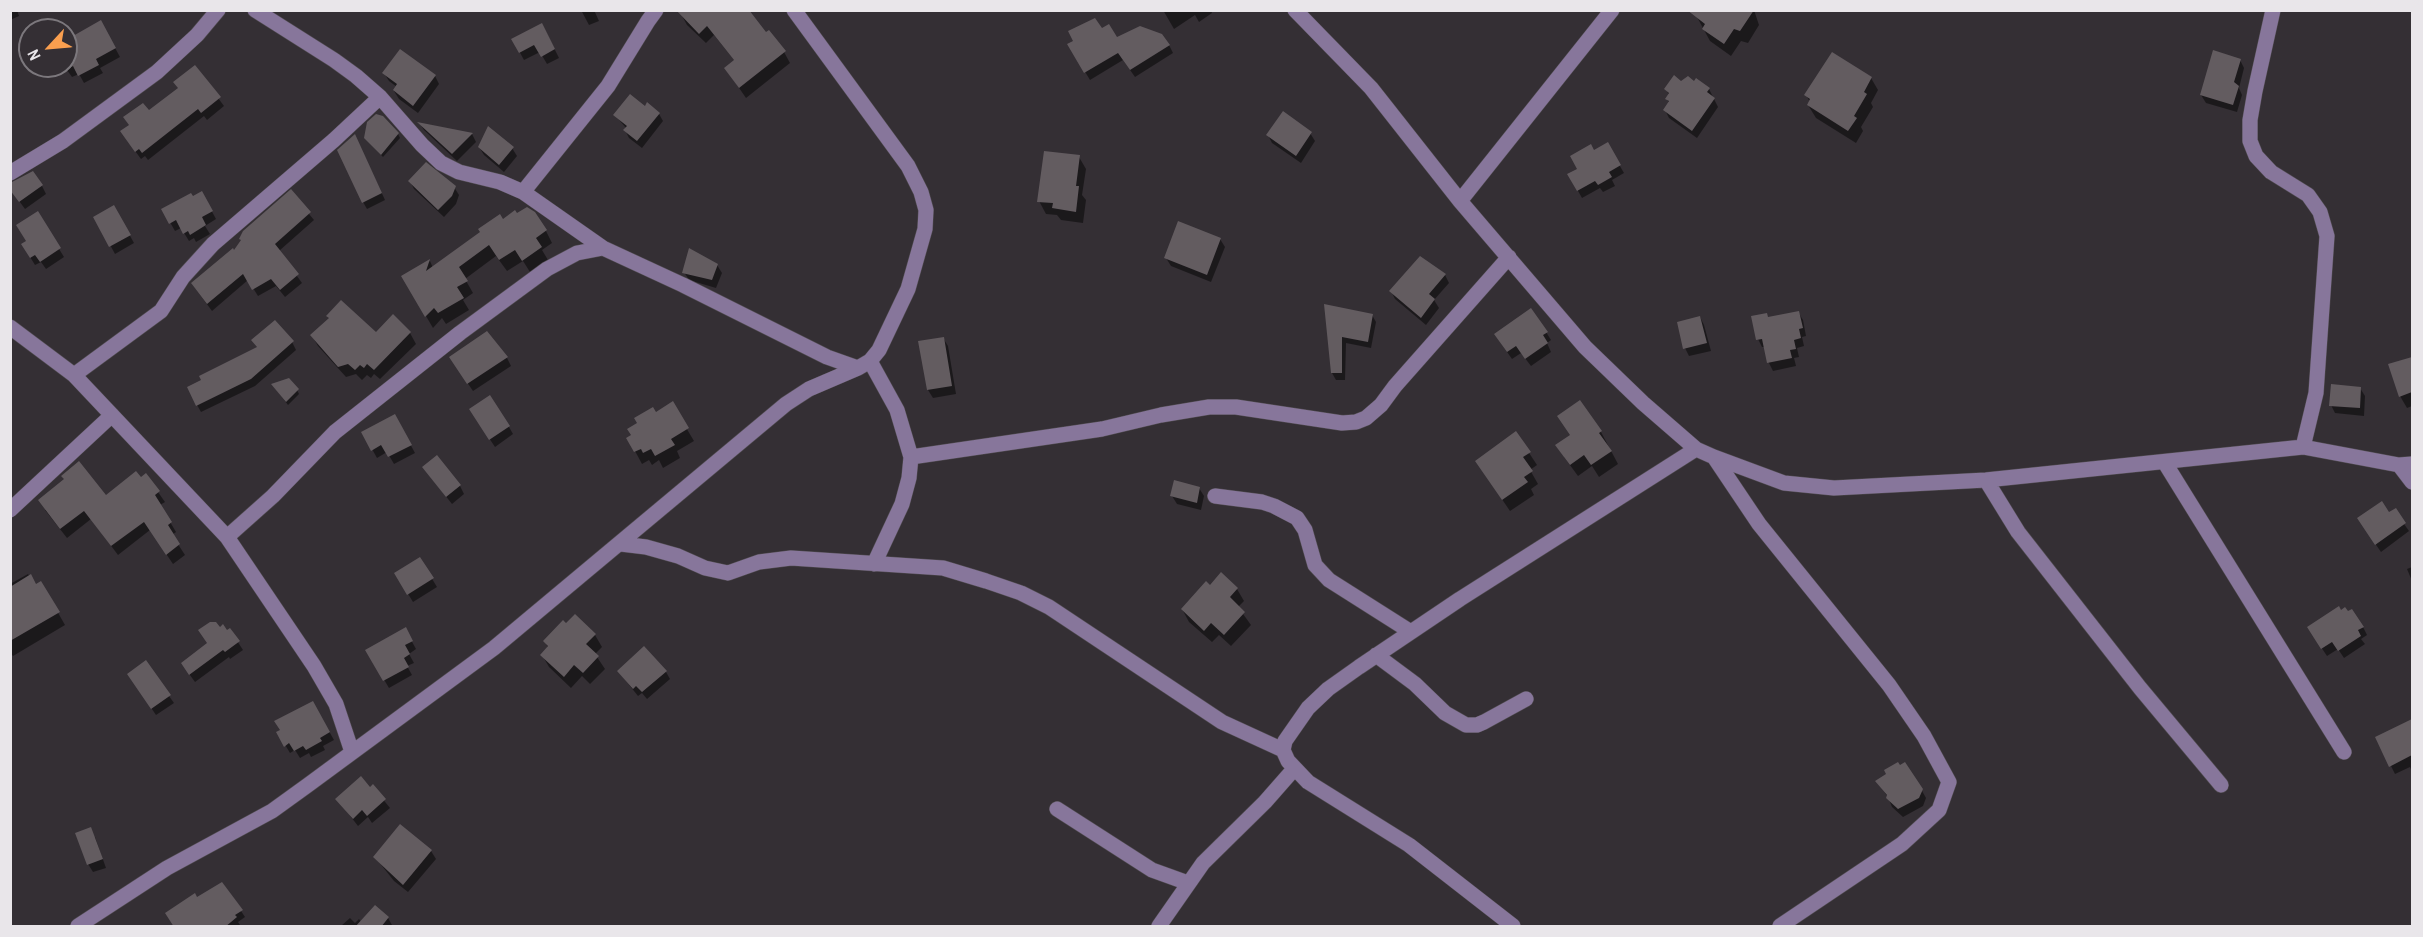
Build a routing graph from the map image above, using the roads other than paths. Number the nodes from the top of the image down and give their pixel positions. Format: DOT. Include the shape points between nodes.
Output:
graph roads {
  1 [pos="218,10"];
  2 [pos="255,10"];
  3 [pos="656,10"];
  4 [pos="794,10"];
  5 [pos="1295,10"];
  6 [pos="1612,10"];
  7 [pos="2273,10"];
  8 [pos="380,97"];
  9 [pos="11,171"];
  10 [pos="523,192"];
  11 [pos="1460,201"];
  12 [pos="603,248"];
  13 [pos="1509,257"];
  14 [pos="10,327"];
  15 [pos="864,364"];
  16 [pos="74,375"];
  17 [pos="112,415"];
  18 [pos="2303,447"];
  19 [pos="1696,449"];
  20 [pos="911,457"];
  21 [pos="1714,457"];
  22 [pos="2165,463"];
  23 [pos="2406,465"];
  24 [pos="1986,480"];
  25 [pos="2412,482"];
  26 [pos="1215,496"];
  27 [pos="10,510"];
  28 [pos="227,537"];
  29 [pos="621,544"];
  30 [pos="874,564"];
  31 [pos="1411,632"];
  32 [pos="1377,655"];
  33 [pos="1526,699"];
  34 [pos="1283,750"];
  35 [pos="352,752"];
  36 [pos="2344,752"];
  37 [pos="1294,769"];
  38 [pos="2221,785"];
  39 [pos="1057,809"];
  40 [pos="1188,883"];
  41 [pos="78,927"];
  42 [pos="1159,927"];
  43 [pos="1513,927"];
  44 [pos="1780,927"];
  1 -- 9 [label="street" via="157,72 81,128"];
  2 -- 8 [label="street" via="334,60"];
  3 -- 10 [label="street" via="608,86"];
  4 -- 15 [label="street" via="908,166 926,210 925,229 908,289 879,350"];
  5 -- 11 [label="street" via="1371,88"];
  6 -- 11 [label="street"];
  7 -- 18 [label="street" via="2250,120 2250,141 2256,156 2271,172 2308,195 2320,212 2327,236 2316,393"];
  8 -- 10 [label="street" via="441,163"];
  8 -- 16 [label="street" via="213,244 183,277 161,311"];
  10 -- 12 [label="street"];
  11 -- 13 [label="street"];
  12 -- 15 [label="street" via="827,357"];
  12 -- 28 [label="street" via="576,253 547,269 460,333 335,432"];
  13 -- 19 [label="street" via="1585,347"];
  13 -- 20 [label="street" via="1381,405 1356,422 1209,407 1102,429"];
  14 -- 16 [label="street"];
  15 -- 20 [label="street" via="897,410"];
  15 -- 29 [label="street" via="786,404"];
  16 -- 17 [label="street"];
  17 -- 27 [label="street"];
  17 -- 28 [label="street"];
  18 -- 22 [label="street"];
  18 -- 23 [label="street"];
  19 -- 21 [label="street"];
  19 -- 31 [label="street"];
  20 -- 30 [label="street" via="902,504"];
  21 -- 24 [label="street" via="1784,483 1834,488"];
  21 -- 44 [label="street" via="1759,524 1889,685 1949,782 1939,810 1902,844"];
  22 -- 24 [label="street"];
  22 -- 36 [label="street"];
  23 -- 25 [label="street"];
  24 -- 38 [label="street" via="2024,541"];
  26 -- 31 [label="street" via="1262,502 1292,515 1305,530 1315,565 1329,580"];
  28 -- 35 [label="street" via="314,666 336,704"];
  29 -- 30 [label="street" via="646,547 728,573 759,562 790,558"];
  29 -- 35 [label="street" via="494,648"];
  30 -- 34 [label="street" via="943,568 1021,593 1049,607 1222,722"];
  31 -- 32 [label="street"];
  32 -- 33 [label="street" via="1445,713 1466,725 1477,725"];
  32 -- 34 [label="street" via="1308,708 1288,734"];
  34 -- 37 [label="street"];
  35 -- 41 [label="street" via="272,811 167,868"];
  37 -- 40 [label="street" via="1215,849"];
  37 -- 43 [label="street" via="1308,782 1409,845"];
  39 -- 40 [label="street" via="1152,870"];
  40 -- 42 [label="street"];
}
